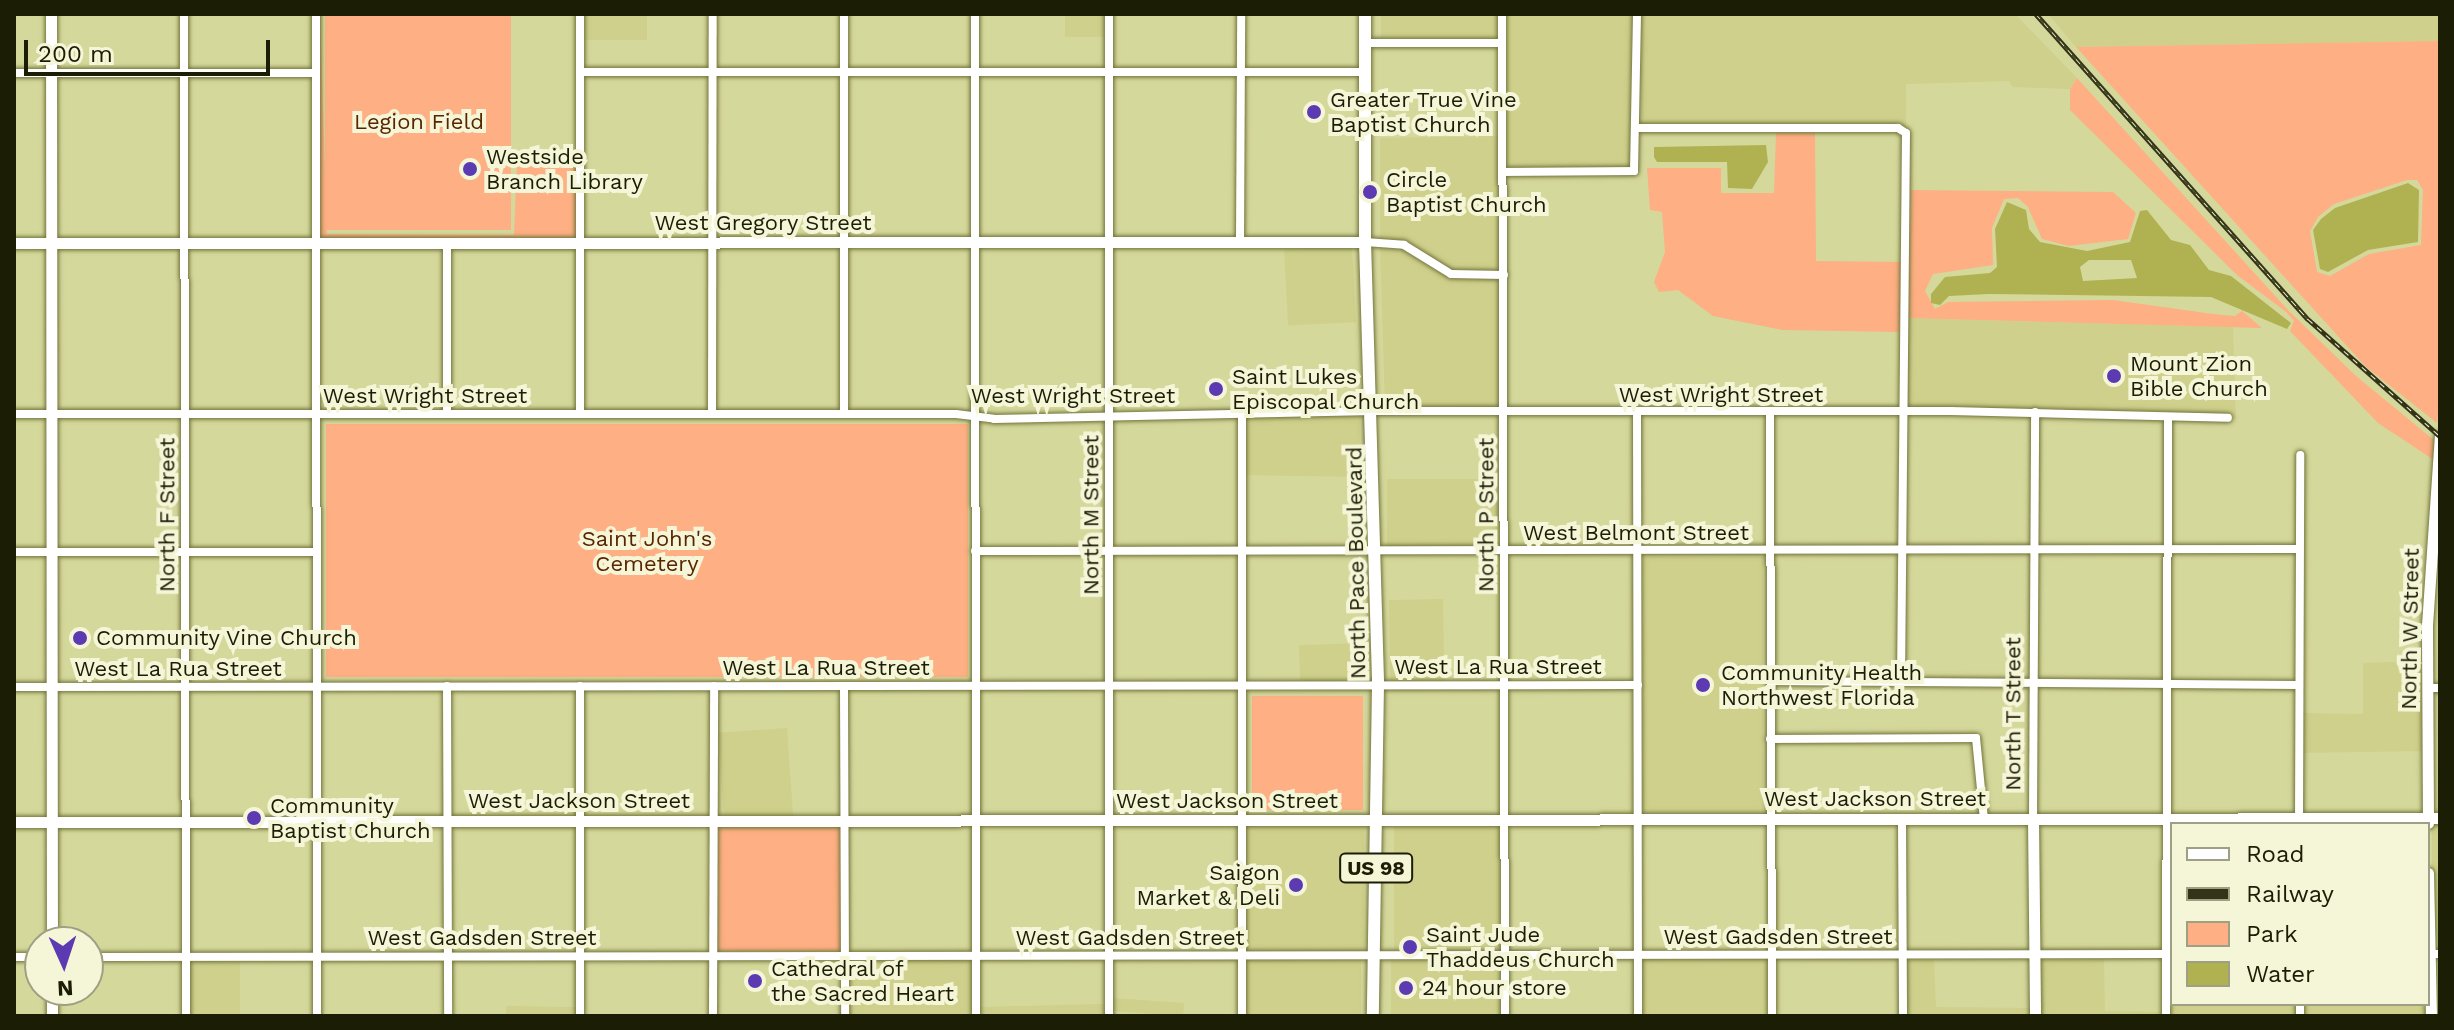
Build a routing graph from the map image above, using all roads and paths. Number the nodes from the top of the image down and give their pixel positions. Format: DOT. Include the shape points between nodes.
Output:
graph roads {
  1 [pos="51,14"];
  2 [pos="184,14"];
  3 [pos="316,14"];
  4 [pos="580,14"];
  5 [pos="713,14"];
  6 [pos="844,14"];
  7 [pos="975,14"];
  8 [pos="1109,14"];
  9 [pos="1241,14"];
  10 [pos="1365,14"];
  11 [pos="1502,14"];
  12 [pos="1637,14"];
  13 [pos="1366,43"];
  14 [pos="1502,43"];
  15 [pos="580,72"];
  16 [pos="713,72"];
  17 [pos="844,72"];
  18 [pos="975,72"];
  19 [pos="1109,72"];
  20 [pos="1241,72"];
  21 [pos="1366,72"];
  22 [pos="14,73"];
  23 [pos="51,73"];
  24 [pos="184,73"];
  25 [pos="316,73"];
  26 [pos="1637,128"];
  27 [pos="1504,172"];
  28 [pos="1240,242"];
  29 [pos="1365,242"];
  30 [pos="14,243"];
  31 [pos="52,243"];
  32 [pos="184,243"];
  33 [pos="316,243"];
  34 [pos="447,243"];
  35 [pos="580,243"];
  36 [pos="713,243"];
  37 [pos="844,243"];
  38 [pos="975,243"];
  39 [pos="1109,243"];
  40 [pos="1504,275"];
  41 [pos="1373,411"];
  42 [pos="1242,412"];
  43 [pos="1504,412"];
  44 [pos="1901,412"];
  45 [pos="2035,412"];
  46 [pos="1637,413"];
  47 [pos="1770,413"];
  48 [pos="14,414"];
  49 [pos="52,414"];
  50 [pos="185,414"];
  51 [pos="316,414"];
  52 [pos="447,414"];
  53 [pos="580,414"];
  54 [pos="712,414"];
  55 [pos="844,414"];
  56 [pos="1109,414"];
  57 [pos="975,416"];
  58 [pos="2168,418"];
  59 [pos="2228,418"];
  60 [pos="2440,436"];
  61 [pos="2300,455"];
  62 [pos="2033,549"];
  63 [pos="2166,549"];
  64 [pos="2298,549"];
  65 [pos="1109,550"];
  66 [pos="1242,550"];
  67 [pos="1374,550"];
  68 [pos="1771,550"];
  69 [pos="1902,550"];
  70 [pos="975,551"];
  71 [pos="1504,551"];
  72 [pos="1637,551"];
  73 [pos="14,552"];
  74 [pos="52,552"];
  75 [pos="184,552"];
  76 [pos="316,552"];
  77 [pos="2435,573"];
  78 [pos="1770,681"];
  79 [pos="1901,682"];
  80 [pos="2034,684"];
  81 [pos="1378,685"];
  82 [pos="1638,685"];
  83 [pos="2165,685"];
  84 [pos="2298,685"];
  85 [pos="447,686"];
  86 [pos="580,686"];
  87 [pos="714,686"];
  88 [pos="844,686"];
  89 [pos="976,686"];
  90 [pos="1109,686"];
  91 [pos="1242,686"];
  92 [pos="1504,686"];
  93 [pos="14,687"];
  94 [pos="52,687"];
  95 [pos="185,687"];
  96 [pos="316,687"];
  97 [pos="2434,688"];
  98 [pos="1770,739"];
  99 [pos="2167,818"];
  100 [pos="1771,819"];
  101 [pos="1902,819"];
  102 [pos="1984,819"];
  103 [pos="2033,819"];
  104 [pos="1242,820"];
  105 [pos="1504,820"];
  106 [pos="1638,820"];
  107 [pos="2432,820"];
  108 [pos="448,821"];
  109 [pos="714,821"];
  110 [pos="845,821"];
  111 [pos="976,821"];
  112 [pos="1109,821"];
  113 [pos="1378,821"];
  114 [pos="2299,821"];
  115 [pos="14,822"];
  116 [pos="52,822"];
  117 [pos="185,822"];
  118 [pos="316,822"];
  119 [pos="580,822"];
  120 [pos="52,926"];
  121 [pos="1772,954"];
  122 [pos="2170,954"];
  123 [pos="1109,955"];
  124 [pos="1242,955"];
  125 [pos="1373,955"];
  126 [pos="1505,955"];
  127 [pos="1638,955"];
  128 [pos="1903,955"];
  129 [pos="2034,955"];
  130 [pos="317,956"];
  131 [pos="448,956"];
  132 [pos="581,956"];
  133 [pos="714,956"];
  134 [pos="845,956"];
  135 [pos="976,956"];
  136 [pos="104,957"];
  137 [pos="185,957"];
  138 [pos="2430,995"];
  139 [pos="186,1016"];
  140 [pos="317,1016"];
  141 [pos="448,1016"];
  142 [pos="580,1016"];
  143 [pos="713,1016"];
  144 [pos="845,1016"];
  145 [pos="976,1016"];
  146 [pos="1109,1016"];
  147 [pos="1242,1016"];
  148 [pos="1373,1016"];
  149 [pos="1505,1016"];
  150 [pos="1638,1016"];
  151 [pos="1772,1016"];
  152 [pos="1903,1016"];
  153 [pos="2035,1016"];
  154 [pos="2166,1016"];
  155 [pos="2431,1016"];
  1 -- 23 [label="street"];
  2 -- 24 [label="street, North F Street"];
  3 -- 25 [label="street"];
  4 -- 15 [label="street"];
  5 -- 16 [label="street"];
  6 -- 17 [label="street"];
  7 -- 18 [label="street"];
  8 -- 19 [label="street, North M Street"];
  9 -- 20 [label="street"];
  10 -- 13 [label="main road, North Pace Boulevard / US 98"];
  11 -- 14 [label="street, North P Street"];
  12 -- 26 [label="street"];
  13 -- 14 [label="street"];
  13 -- 21 [label="main road, North Pace Boulevard / US 98"];
  14 -- 27 [label="street, North P Street"];
  15 -- 16 [label="street"];
  15 -- 35 [label="street"];
  16 -- 17 [label="street"];
  16 -- 36 [label="street"];
  17 -- 18 [label="street"];
  17 -- 37 [label="street"];
  18 -- 19 [label="street"];
  18 -- 38 [label="street"];
  19 -- 20 [label="street"];
  19 -- 39 [label="street, North M Street"];
  20 -- 21 [label="street"];
  20 -- 28 [label="street"];
  21 -- 29 [label="main road, North Pace Boulevard / US 98"];
  22 -- 23 [label="street"];
  23 -- 24 [label="street"];
  23 -- 31 [label="street"];
  24 -- 25 [label="street"];
  24 -- 32 [label="street, North F Street"];
  25 -- 33 [label="street"];
  26 -- 27 [label="street" via="1634,171"];
  26 -- 44 [label="street" via="1903,131"];
  27 -- 40 [label="street, North P Street"];
  28 -- 29 [label="street, West Gregory Street"];
  28 -- 39 [label="street, West Gregory Street"];
  29 -- 40 [label="street, West Gregory Street" via="1404,245 1451,274"];
  29 -- 41 [label="main road, North Pace Boulevard / US 98"];
  30 -- 31 [label="street, West Gregory Street"];
  31 -- 32 [label="street, West Gregory Street"];
  31 -- 49 [label="street"];
  32 -- 33 [label="street, West Gregory Street"];
  32 -- 50 [label="street, North F Street"];
  33 -- 34 [label="street, West Gregory Street"];
  33 -- 51 [label="street"];
  34 -- 35 [label="street, West Gregory Street"];
  34 -- 52 [label="street"];
  35 -- 36 [label="street, West Gregory Street"];
  35 -- 53 [label="street"];
  36 -- 37 [label="street, West Gregory Street"];
  36 -- 54 [label="street"];
  37 -- 38 [label="street, West Gregory Street"];
  37 -- 55 [label="street"];
  38 -- 39 [label="street, West Gregory Street"];
  38 -- 57 [label="street"];
  39 -- 56 [label="street, North M Street"];
  40 -- 43 [label="street, North P Street"];
  41 -- 42 [label="street, West Wright Street"];
  41 -- 43 [label="street, West Wright Street"];
  41 -- 67 [label="main road, North Pace Boulevard / US 98"];
  42 -- 56 [label="street, West Wright Street"];
  42 -- 66 [label="street"];
  43 -- 46 [label="street, West Wright Street"];
  43 -- 71 [label="street, North P Street"];
  44 -- 45 [label="street, West Wright Street"];
  44 -- 47 [label="street, West Wright Street"];
  44 -- 69 [label="street"];
  45 -- 58 [label="street, West Wright Street"];
  45 -- 62 [label="street, North T Street"];
  46 -- 47 [label="street, West Wright Street"];
  46 -- 72 [label="street"];
  47 -- 68 [label="street"];
  48 -- 49 [label="street, West Wright Street"];
  49 -- 50 [label="street, West Wright Street"];
  49 -- 74 [label="street"];
  50 -- 51 [label="street, West Wright Street"];
  50 -- 75 [label="street, North F Street"];
  51 -- 52 [label="street, West Wright Street"];
  51 -- 76 [label="street"];
  52 -- 53 [label="street, West Wright Street"];
  53 -- 54 [label="street, West Wright Street"];
  54 -- 55 [label="street, West Wright Street"];
  55 -- 57 [label="street, West Wright Street"];
  56 -- 57 [label="street, West Wright Street"];
  56 -- 65 [label="street, North M Street"];
  57 -- 70 [label="street"];
  58 -- 59 [label="street, West Wright Street"];
  58 -- 63 [label="street"];
  60 -- 77 [label="street, North W Street"];
  61 -- 64 [label="street"];
  62 -- 63 [label="street, West Belmont Street"];
  62 -- 69 [label="street, West Belmont Street"];
  62 -- 80 [label="street, North T Street"];
  63 -- 64 [label="street, West Belmont Street"];
  63 -- 83 [label="street"];
  64 -- 84 [label="street"];
  65 -- 66 [label="street, West Belmont Street"];
  65 -- 70 [label="street, West Belmont Street"];
  65 -- 90 [label="street, North M Street"];
  66 -- 67 [label="street, West Belmont Street"];
  66 -- 91 [label="street"];
  67 -- 71 [label="street, West Belmont Street"];
  67 -- 81 [label="main road, North Pace Boulevard / US 98"];
  68 -- 69 [label="street, West Belmont Street"];
  68 -- 72 [label="street, West Belmont Street"];
  68 -- 78 [label="street"];
  69 -- 79 [label="street"];
  70 -- 89 [label="street"];
  71 -- 72 [label="street, West Belmont Street"];
  71 -- 92 [label="street, North P Street"];
  72 -- 82 [label="street"];
  73 -- 74 [label="street"];
  74 -- 75 [label="street"];
  74 -- 94 [label="street"];
  75 -- 76 [label="street"];
  75 -- 95 [label="street, North F Street"];
  76 -- 96 [label="street"];
  77 -- 97 [label="street, North W Street"];
  78 -- 79 [label="street"];
  78 -- 98 [label="street"];
  79 -- 80 [label="street"];
  80 -- 83 [label="street"];
  80 -- 103 [label="street, North T Street"];
  81 -- 91 [label="street, West La Rua Street"];
  81 -- 92 [label="street, West La Rua Street"];
  81 -- 113 [label="main road, North Pace Boulevard / US 98"];
  82 -- 92 [label="street, West La Rua Street"];
  82 -- 106 [label="street"];
  83 -- 84 [label="street"];
  83 -- 99 [label="street"];
  84 -- 114 [label="street"];
  85 -- 86 [label="street, West La Rua Street"];
  85 -- 96 [label="street, West La Rua Street"];
  85 -- 108 [label="street"];
  86 -- 87 [label="street, West La Rua Street"];
  86 -- 119 [label="street"];
  87 -- 88 [label="street, West La Rua Street"];
  87 -- 109 [label="street"];
  88 -- 89 [label="street, West La Rua Street"];
  88 -- 110 [label="street"];
  89 -- 90 [label="street, West La Rua Street"];
  89 -- 111 [label="street"];
  90 -- 91 [label="street, West La Rua Street"];
  90 -- 112 [label="street, North M Street"];
  91 -- 104 [label="street"];
  92 -- 105 [label="street, North P Street"];
  93 -- 94 [label="street, West La Rua Street"];
  94 -- 95 [label="street, West La Rua Street"];
  94 -- 116 [label="street"];
  95 -- 96 [label="street, West La Rua Street"];
  95 -- 117 [label="street, North F Street"];
  96 -- 118 [label="street"];
  97 -- 107 [label="street, North W Street"];
  98 -- 100 [label="street"];
  98 -- 102 [label="street" via="1976,738"];
  99 -- 103 [label="street, West Jackson Street"];
  99 -- 114 [label="street, West Jackson Street"];
  99 -- 122 [label="street"];
  100 -- 101 [label="street, West Jackson Street"];
  100 -- 106 [label="street, West Jackson Street"];
  100 -- 121 [label="street"];
  101 -- 102 [label="street, West Jackson Street"];
  101 -- 128 [label="street"];
  102 -- 103 [label="street, West Jackson Street"];
  103 -- 129 [label="street, North T Street"];
  104 -- 112 [label="street, West Jackson Street"];
  104 -- 113 [label="street, West Jackson Street"];
  104 -- 124 [label="street"];
  105 -- 106 [label="street, West Jackson Street"];
  105 -- 113 [label="street, West Jackson Street"];
  105 -- 126 [label="street, North P Street"];
  106 -- 127 [label="street"];
  107 -- 114 [label="street, West Jackson Street"];
  108 -- 118 [label="street, West Jackson Street"];
  108 -- 119 [label="street, West Jackson Street"];
  108 -- 131 [label="street"];
  109 -- 110 [label="street, West Jackson Street"];
  109 -- 119 [label="street, West Jackson Street"];
  109 -- 133 [label="street"];
  110 -- 111 [label="street, West Jackson Street"];
  110 -- 134 [label="street"];
  111 -- 112 [label="street, West Jackson Street"];
  111 -- 135 [label="street"];
  112 -- 123 [label="street, North M Street"];
  113 -- 125 [label="main road, North Pace Boulevard / US 98"];
  115 -- 116 [label="street, West Jackson Street"];
  116 -- 117 [label="street, West Jackson Street"];
  116 -- 120 [label="street"];
  117 -- 118 [label="street, West Jackson Street"];
  117 -- 137 [label="street, North F Street"];
  118 -- 130 [label="street"];
  119 -- 132 [label="street"];
  121 -- 127 [label="street, West Gadsden Street"];
  121 -- 128 [label="street, West Gadsden Street"];
  121 -- 151 [label="street"];
  122 -- 129 [label="street, West Gadsden Street"];
  122 -- 154 [label="street"];
  123 -- 124 [label="street, West Gadsden Street"];
  123 -- 135 [label="street, West Gadsden Street"];
  123 -- 146 [label="street, North M Street"];
  124 -- 125 [label="street, West Gadsden Street"];
  124 -- 147 [label="street"];
  125 -- 126 [label="street, West Gadsden Street"];
  125 -- 148 [label="main road, North Pace Boulevard / US 98"];
  126 -- 127 [label="street, West Gadsden Street"];
  126 -- 149 [label="street, North P Street"];
  127 -- 150 [label="street"];
  128 -- 129 [label="street, West Gadsden Street"];
  128 -- 152 [label="street"];
  129 -- 153 [label="street, North T Street"];
  130 -- 131 [label="street, West Gadsden Street"];
  130 -- 137 [label="street, West Gadsden Street"];
  130 -- 140 [label="street"];
  131 -- 132 [label="street, West Gadsden Street"];
  131 -- 141 [label="street"];
  132 -- 133 [label="street, West Gadsden Street"];
  132 -- 142 [label="street"];
  133 -- 134 [label="street, West Gadsden Street"];
  133 -- 143 [label="street"];
  134 -- 135 [label="street, West Gadsden Street"];
  134 -- 144 [label="street"];
  135 -- 145 [label="street"];
  136 -- 137 [label="street, West Gadsden Street"];
  137 -- 139 [label="street, North F Street"];
  138 -- 155 [label="street"];
}
